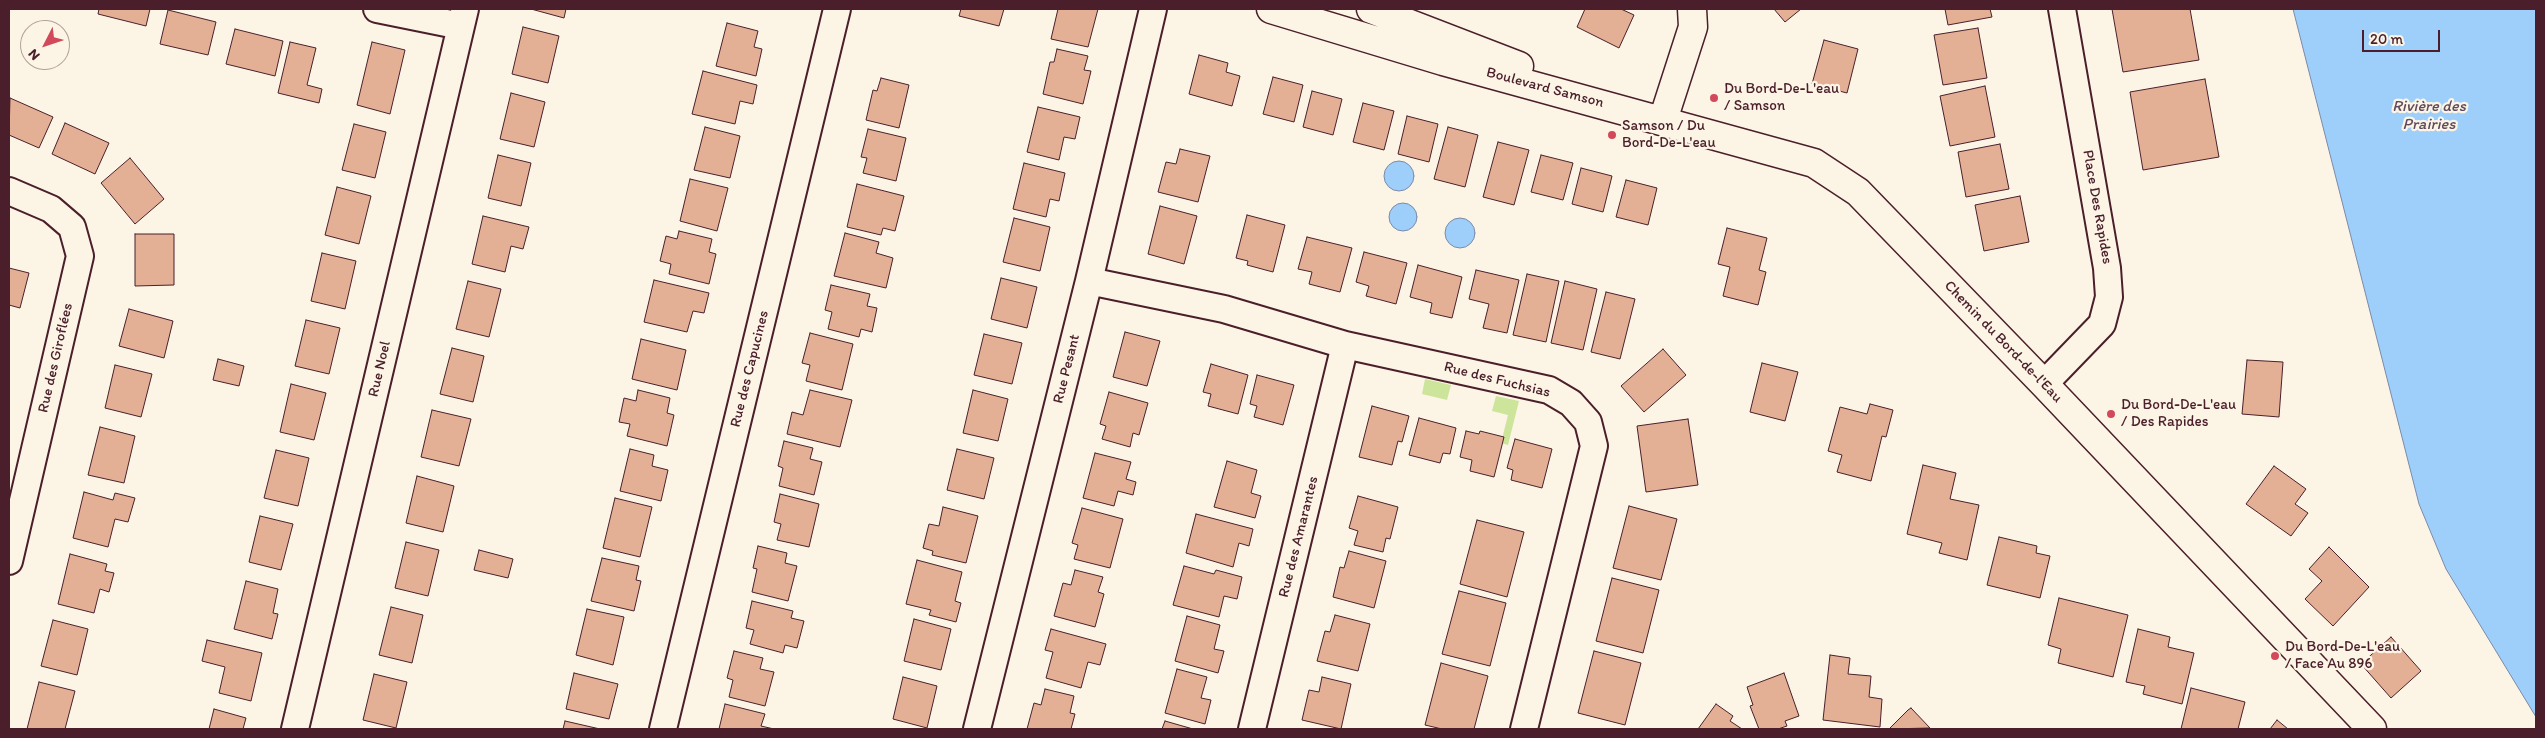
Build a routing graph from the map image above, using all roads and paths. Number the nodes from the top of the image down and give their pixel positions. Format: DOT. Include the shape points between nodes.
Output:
graph roads {
  1 [pos="377,9"];
  2 [pos="837,9"];
  3 [pos="1153,9"];
  4 [pos="1271,9"];
  5 [pos="1371,9"];
  6 [pos="1692,9"];
  7 [pos="2062,9"];
  8 [pos="463,18"];
  9 [pos="1663,120"];
  10 [pos="9,191"];
  11 [pos="1089,281"];
  12 [pos="1345,345"];
  13 [pos="2044,384"];
  14 [pos="9,561"];
  15 [pos="295,729"];
  16 [pos="663,729"];
  17 [pos="977,729"];
  18 [pos="1252,729"];
  19 [pos="1524,729"];
  20 [pos="2372,729"];
  1 -- 8 [label="street"];
  2 -- 16 [label="street, Rue des Capucines"];
  3 -- 11 [label="street, Rue Pesant"];
  4 -- 9 [label="street, Boulevard Samson" via="1443,61"];
  5 -- 9 [label="street, Boulevard Samson"];
  6 -- 9 [label="street" via="1693,26"];
  7 -- 13 [label="street, Place Des Rapides" via="2107,268 2109,297 2102,324"];
  8 -- 15 [label="street, Rue Noel"];
  9 -- 13 [label="street, Chemin du Bord-de-l'Eau" via="1814,163 1858,192"];
  10 -- 14 [label="street, Rue des Giroflées" via="52,209 72,228 80,256"];
  11 -- 12 [label="street, Rue des Fuchsias" via="1224,309"];
  11 -- 17 [label="street, Rue Pesant"];
  12 -- 18 [label="street, Rue des Amarantes"];
  12 -- 19 [label="street, Rue des Fuchsias" via="1549,390 1571,403 1588,422 1594,446"];
  13 -- 20 [label="street, Chemin du Bord-de-l'Eau"];
}
